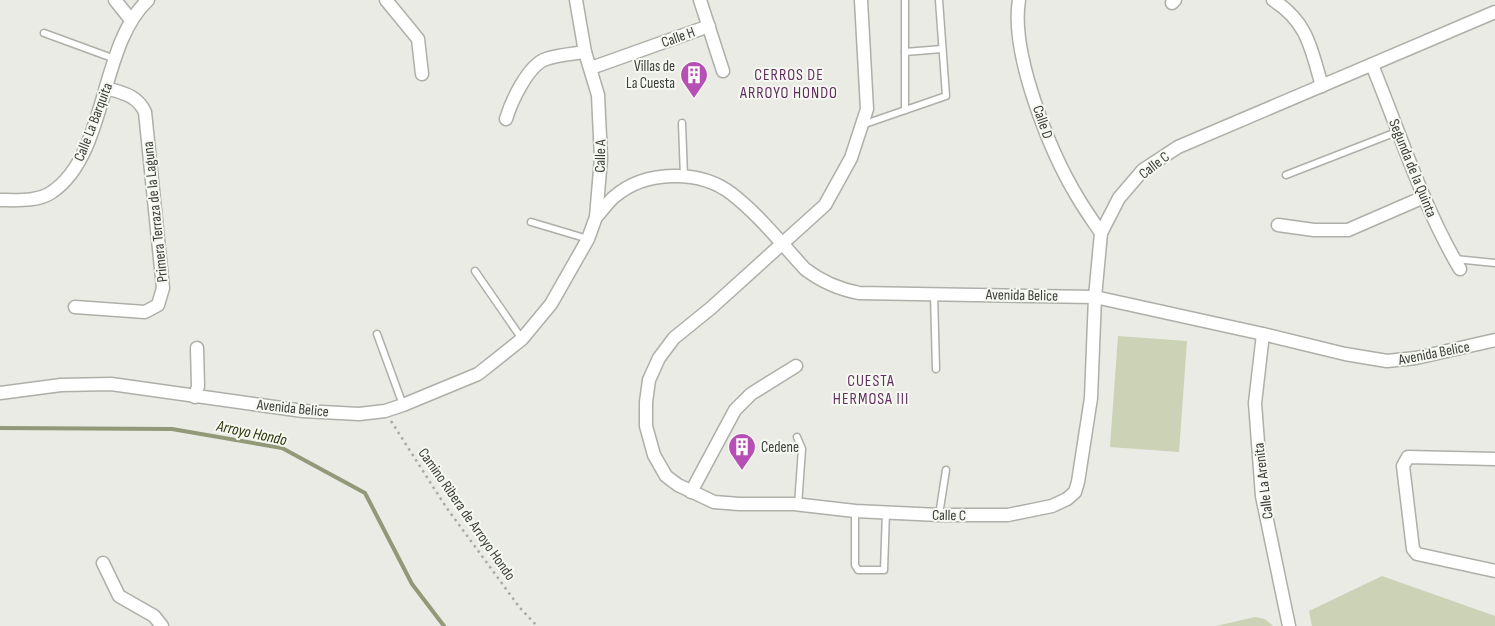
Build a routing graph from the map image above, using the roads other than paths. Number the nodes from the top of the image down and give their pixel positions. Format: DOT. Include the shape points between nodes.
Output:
graph roads {
  1 [pos="115,0"];
  2 [pos="148,0"];
  3 [pos="386,0"];
  4 [pos="576,0"];
  5 [pos="700,0"];
  6 [pos="862,0"];
  7 [pos="905,0"];
  8 [pos="939,0"];
  9 [pos="1019,0"];
  10 [pos="1273,0"];
  11 [pos="1495,12"];
  12 [pos="131,20"];
  13 [pos="709,26"];
  14 [pos="44,33"];
  15 [pos="942,49"];
  16 [pos="585,52"];
  17 [pos="905,52"];
  18 [pos="116,59"];
  19 [pos="1372,65"];
  20 [pos="591,68"];
  21 [pos="723,71"];
  22 [pos="422,74"];
  23 [pos="1322,86"];
  24 [pos="106,88"];
  25 [pos="905,110"];
  26 [pos="506,119"];
  27 [pos="682,123"];
  28 [pos="861,126"];
  29 [pos="1399,131"];
  30 [pos="1286,175"];
  31 [pos="684,177"];
  32 [pos="1424,196"];
  33 [pos="0,200"];
  34 [pos="596,218"];
  35 [pos="532,222"];
  36 [pos="1278,225"];
  37 [pos="1101,233"];
  38 [pos="588,239"];
  39 [pos="782,244"];
  40 [pos="1495,255"];
  41 [pos="1495,262"];
  42 [pos="1457,264"];
  43 [pos="475,271"];
  44 [pos="934,294"];
  45 [pos="1095,297"];
  46 [pos="551,304"];
  47 [pos="75,306"];
  48 [pos="377,334"];
  49 [pos="1263,334"];
  50 [pos="522,339"];
  51 [pos="1495,340"];
  52 [pos="197,348"];
  53 [pos="796,366"];
  54 [pos="936,369"];
  55 [pos="0,393"];
  56 [pos="195,397"];
  57 [pos="403,405"];
  58 [pos="797,437"];
  59 [pos="1495,458"];
  60 [pos="946,470"];
  61 [pos="691,492"];
  62 [pos="798,505"];
  63 [pos="855,511"];
  64 [pos="886,512"];
  65 [pos="939,515"];
  66 [pos="103,563"];
  67 [pos="1495,571"];
  68 [pos="162,626"];
  69 [pos="1289,626"];
  1 -- 12 [label="street"];
  2 -- 12 [label="street, Calle La Barquita"];
  3 -- 22 [label="street" via="418,39"];
  4 -- 16 [label="street, Calle A"];
  5 -- 13 [label="street"];
  6 -- 28 [label="street, Calle C" via="867,109"];
  7 -- 17 [label="lane"];
  8 -- 15 [label="lane"];
  9 -- 37 [label="street, Calle D" via="1020,44 1050,145 1077,198"];
  10 -- 23 [label="street" via="1284,7 1306,32"];
  11 -- 19 [label="street, Calle C"];
  12 -- 18 [label="street, Calle La Barquita"];
  13 -- 20 [label="street, Calle H"];
  13 -- 21 [label="street"];
  14 -- 18 [label="lane"];
  15 -- 17 [label="lane"];
  15 -- 25 [label="lane" via="946,96"];
  16 -- 20 [label="street, Calle A"];
  16 -- 26 [label="street" via="544,59 512,99"];
  17 -- 25 [label="lane"];
  18 -- 24 [label="street, Calle La Barquita"];
  19 -- 23 [label="street, Calle C"];
  19 -- 29 [label="street, Segunda de la Quinta"];
  20 -- 34 [label="street, Calle A" via="598,95 601,158"];
  23 -- 37 [label="street, Calle C" via="1178,147 1143,170 1119,198"];
  24 -- 33 [label="street, Calle La Barquita" via="87,145 72,174 51,193 23,201"];
  24 -- 47 [label="street, Primera Terraza de la Laguna" via="132,96 141,103 145,112 163,288 158,305 145,312"];
  25 -- 28 [label="lane"];
  27 -- 31 [label="lane"];
  28 -- 39 [label="street, Calle C" via="851,158 825,205"];
  29 -- 30 [label="lane"];
  29 -- 32 [label="street, Segunda de la Quinta"];
  31 -- 34 [label="street, Avenida Belice" via="662,176 642,182 615,196"];
  31 -- 39 [label="street, Avenida Belice" via="713,184 732,194"];
  32 -- 36 [label="street" via="1348,230"];
  32 -- 42 [label="street, Segunda de la Quinta" via="1441,237"];
  34 -- 38 [label="street, Calle A"];
  35 -- 38 [label="lane"];
  37 -- 45 [label="street, Calle C"];
  38 -- 46 [label="street, Calle A"];
  39 -- 44 [label="street, Avenida Belice" via="805,269 838,288 859,293"];
  39 -- 61 [label="street, Calle C" via="674,338 659,358 649,380 646,426 654,455 666,476"];
  40 -- 41 [label="lane"];
  41 -- 42 [label="lane"];
  43 -- 50 [label="lane"];
  44 -- 45 [label="street, Avenida Belice"];
  44 -- 54 [label="lane"];
  45 -- 49 [label="street, Avenida Belice"];
  45 -- 65 [label="street, Calle C" via="1091,398 1075,492 1052,506 1008,515"];
  46 -- 50 [label="street, Avenida Belice"];
  48 -- 57 [label="lane"];
  49 -- 51 [label="street, Avenida Belice" via="1387,361 1416,358"];
  49 -- 69 [label="street, Calle La Arenita" via="1255,403 1262,496"];
  50 -- 57 [label="street, Avenida Belice" via="478,374"];
  52 -- 56 [label="street" via="198,386"];
  53 -- 61 [label="street" via="751,394 735,410"];
  55 -- 56 [label="street, Avenida Belice" via="61,385 111,384"];
  56 -- 57 [label="street, Avenida Belice" via="303,411 359,414"];
  58 -- 62 [label="lane" via="802,449"];
  59 -- 67 [label="street" via="1408,456 1403,466 1413,549 1417,554"];
  60 -- 65 [label="lane"];
  61 -- 62 [label="street, Calle C" via="714,502"];
  62 -- 63 [label="street, Calle C"];
  63 -- 64 [label="street, Calle C"];
  63 -- 64 [label="lane" via="855,565 858,570 884,570"];
  64 -- 65 [label="street, Calle C"];
  66 -- 68 [label="street" via="119,596 154,616"];
}
